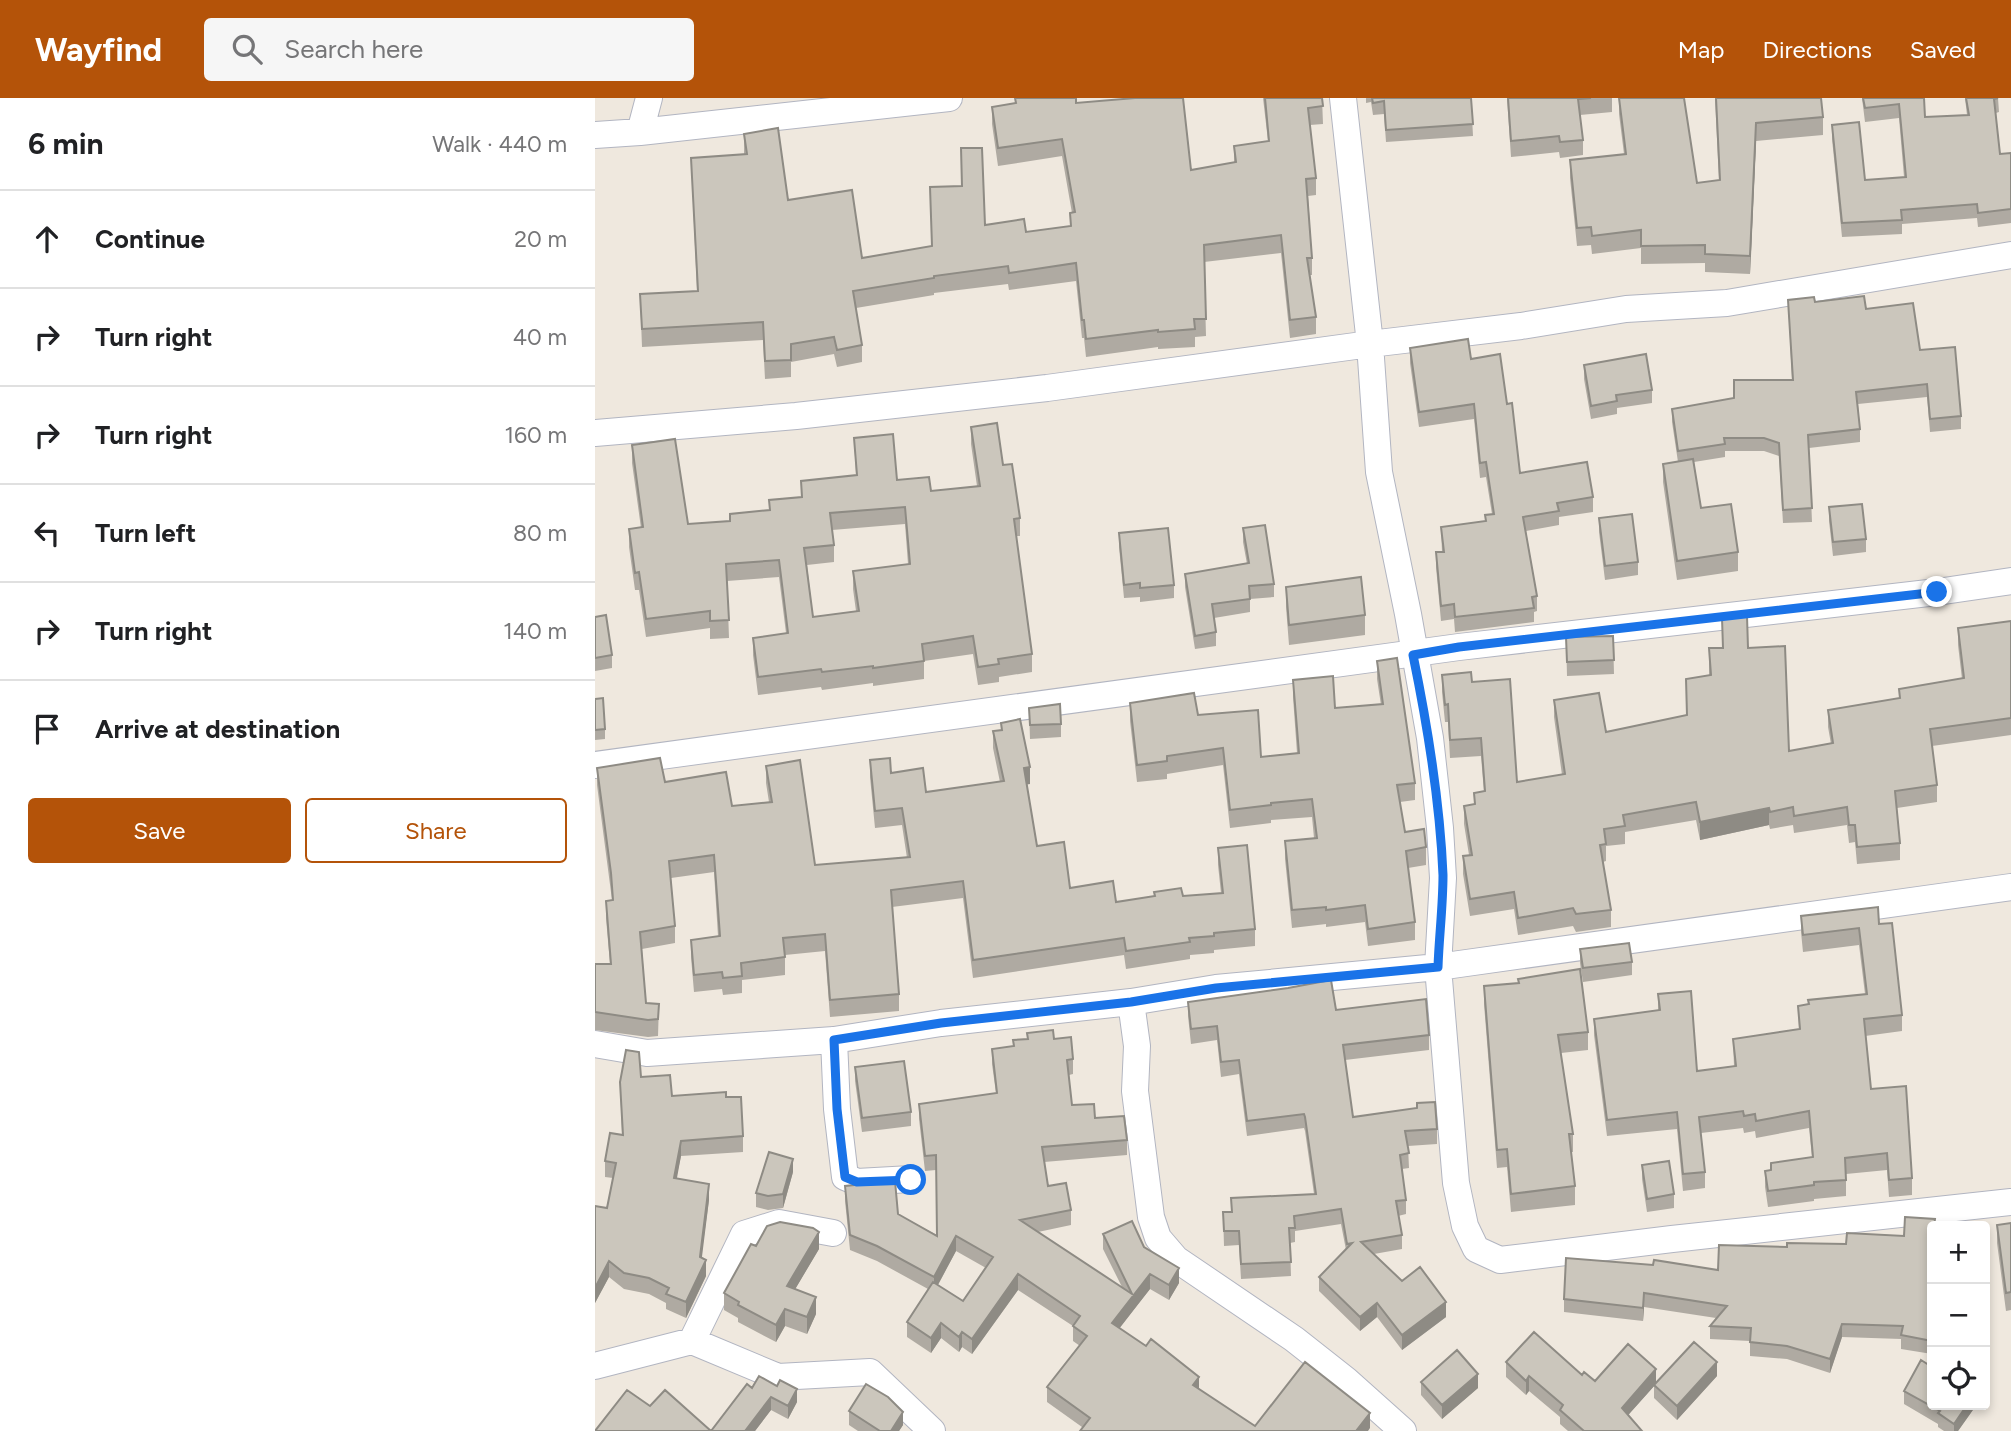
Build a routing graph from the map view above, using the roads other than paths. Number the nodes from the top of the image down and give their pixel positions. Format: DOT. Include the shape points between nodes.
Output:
graph roads {
  1 [pos="649,98"];
  2 [pos="949,98"];
  3 [pos="1343,98"];
  4 [pos="640,132"];
  5 [pos="595,135"];
  6 [pos="2011,255"];
  7 [pos="1370,344"];
  8 [pos="595,433"];
  9 [pos="2011,581"];
  10 [pos="1413,655"];
  11 [pos="595,765"];
  12 [pos="2011,887"];
  13 [pos="1438,967"];
  14 [pos="1131,1002"];
  15 [pos="834,1040"];
  16 [pos="595,1044"];
  17 [pos="911,1180"];
  18 [pos="2011,1202"];
  19 [pos="833,1233"];
  20 [pos="692,1340"];
  21 [pos="595,1366"];
  22 [pos="932,1431"];
  23 [pos="1403,1431"];
  1 -- 4 [label="street"];
  2 -- 4 [label="street"];
  3 -- 7 [label="street"];
  4 -- 5 [label="street"];
  6 -- 7 [label="street" via="1727,303 1626,309"];
  7 -- 8 [label="street" via="1047,388"];
  7 -- 10 [label="street" via="1379,472"];
  9 -- 10 [label="street"];
  10 -- 11 [label="street"];
  10 -- 13 [label="street" via="1430,738 1440,828 1443,878"];
  12 -- 13 [label="street"];
  13 -- 14 [label="street" via="1216,988"];
  13 -- 18 [label="street" via="1462,1215 1476,1249 1500,1261"];
  14 -- 15 [label="street"];
  14 -- 23 [label="street" via="1137,1046 1135,1091 1151,1217 1158,1238 1175,1259 1294,1339"];
  15 -- 16 [label="street" via="647,1053"];
  15 -- 17 [label="street" via="845,1177 857,1182"];
  19 -- 20 [label="street" via="779,1223 744,1234"];
  20 -- 21 [label="street"];
  20 -- 22 [label="street" via="778,1377 870,1371"];
}
